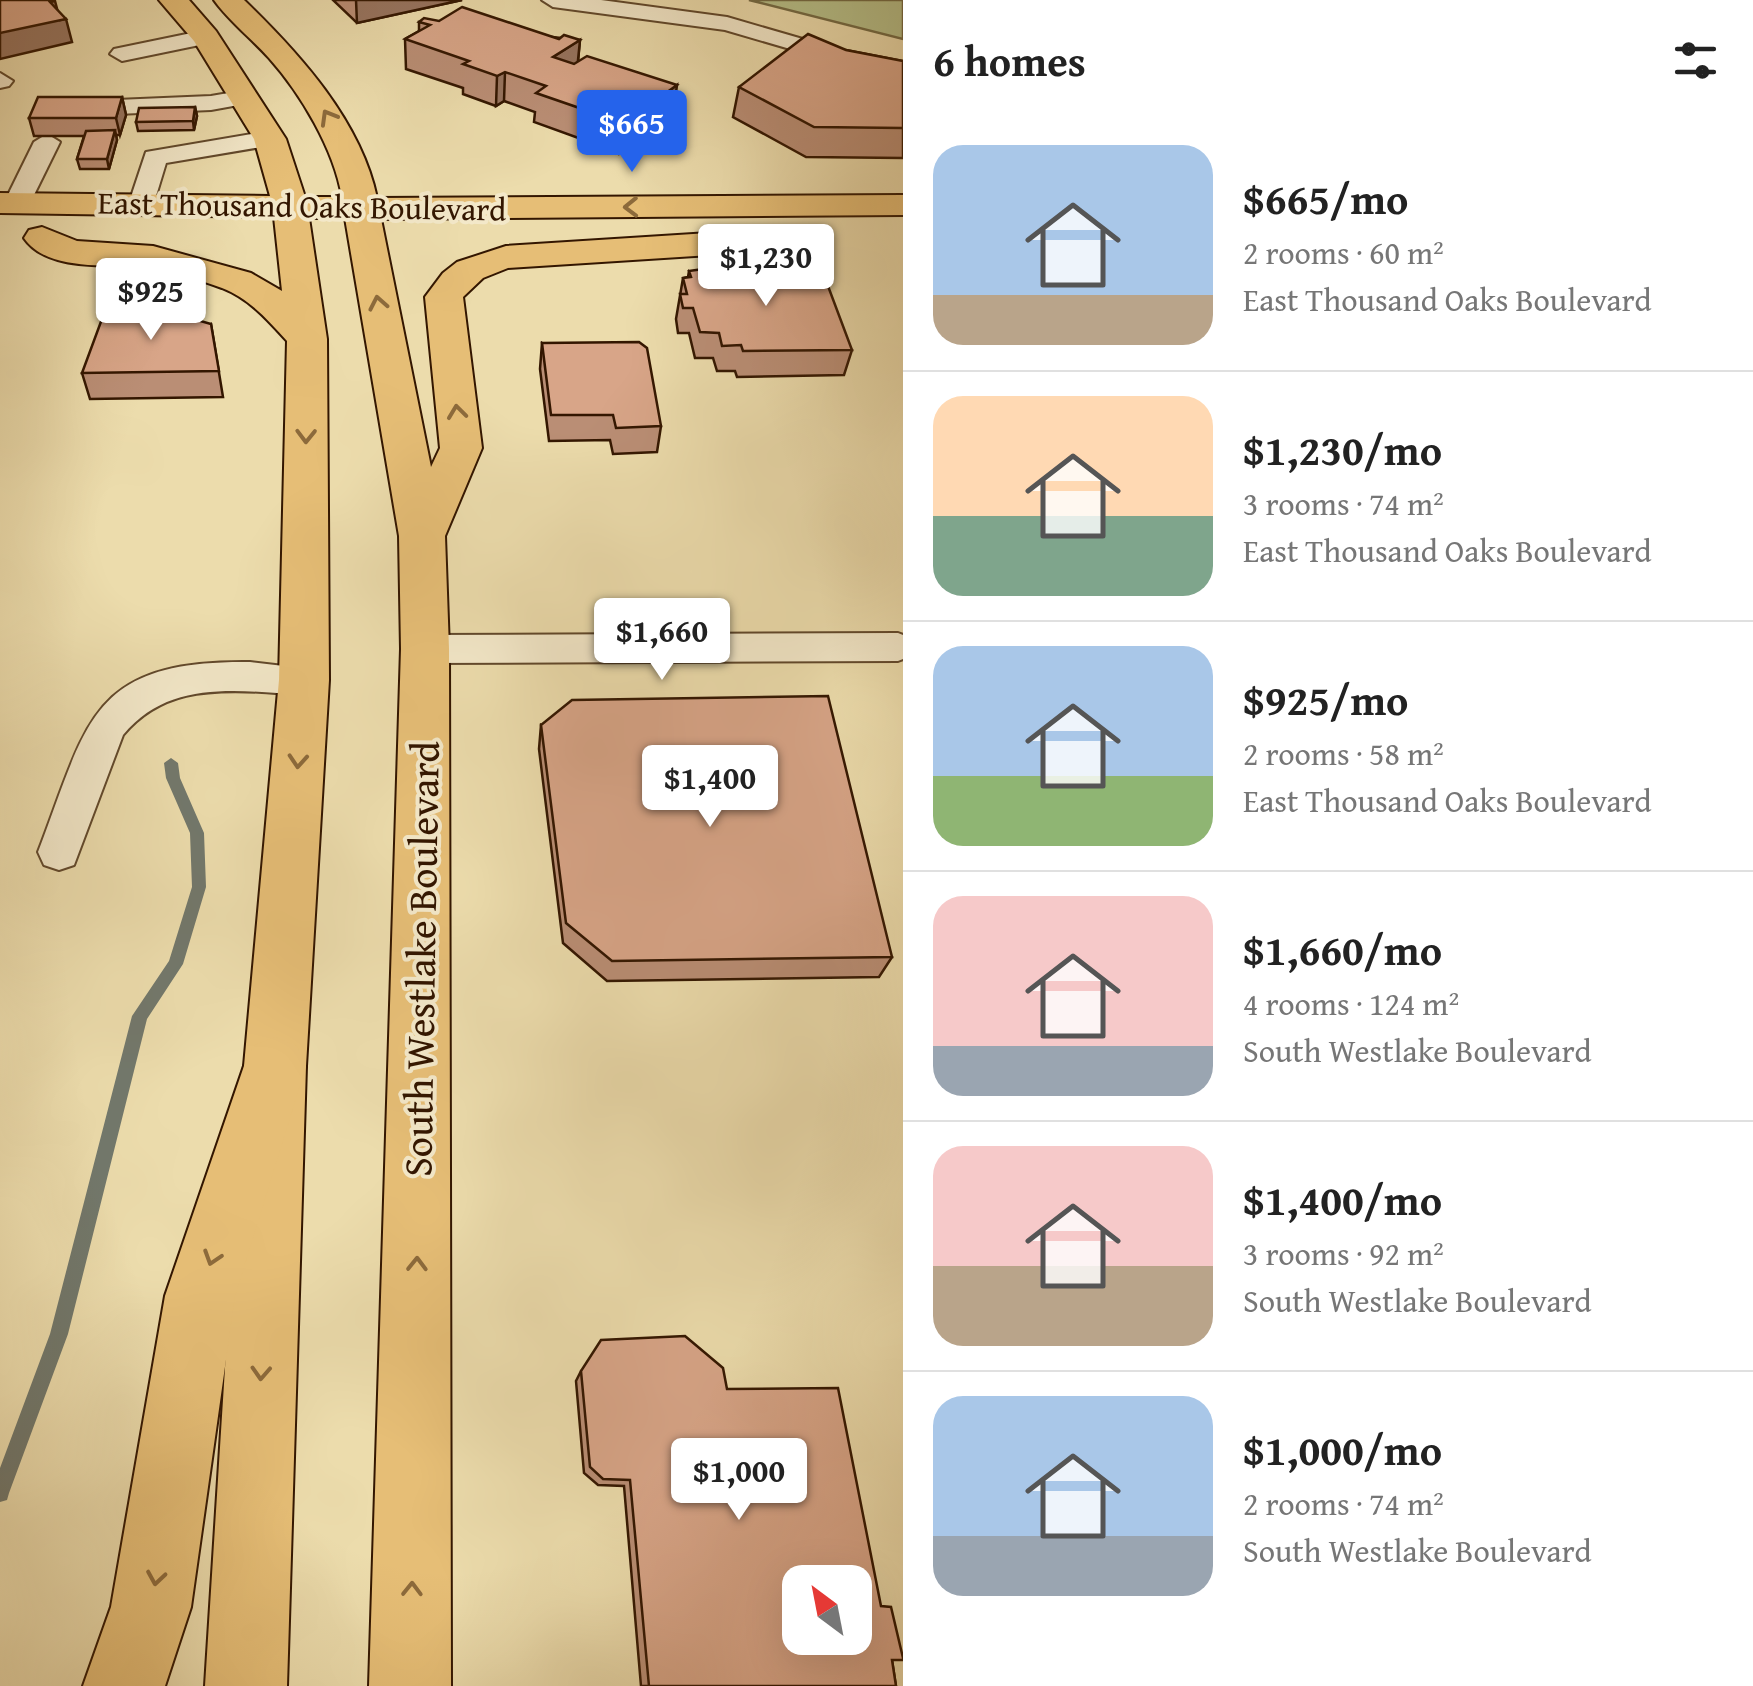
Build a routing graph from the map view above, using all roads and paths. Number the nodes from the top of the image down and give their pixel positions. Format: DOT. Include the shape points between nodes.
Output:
graph roads {
  1 [pos="173,0"];
  2 [pos="228,0"];
  3 [pos="554,0"];
  4 [pos="206,37"];
  5 [pos="122,54"];
  6 [pos="903,75"];
  7 [pos="246,97"];
  8 [pos="68,109"];
  9 [pos="270,139"];
  10 [pos="47,142"];
  11 [pos="142,204"];
  12 [pos="903,204"];
  13 [pos="18,221"];
  14 [pos="293,221"];
  15 [pos="363,223"];
  16 [pos="307,338"];
  17 [pos="422,536"];
  18 [pos="898,647"];
  19 [pos="426,650"];
  20 [pos="304,680"];
  21 [pos="59,852"];
  22 [pos="275,1066"];
  23 [pos="124,1686"];
  24 [pos="246,1686"];
  25 [pos="410,1686"];
  1 -- 4 [label="main road"];
  15 -- 2 [label="main road, South Westlake Boulevard, one-way" via="356,180 318,100"];
  3 -- 6 [label="street" via="727,24"];
  4 -- 5 [label="street"];
  4 -- 7 [label="main road"];
  7 -- 8 [label="street"];
  7 -- 9 [label="main road"];
  9 -- 11 [label="street" via="155,158"];
  9 -- 14 [label="main road"];
  10 -- 13 [label="street"];
  11 -- 13 [label="main road, East Thousand Oaks Boulevard"];
  11 -- 14 [label="main road, East Thousand Oaks Boulevard"];
  12 -- 15 [label="main road, East Thousand Oaks Boulevard, one-way"];
  13 -- 14 [label="main road, East Thousand Oaks Boulevard"];
  13 -- 16 [label="main road" via="70,250 153,257 238,281 272,301"];
  14 -- 15 [label="main road, East Thousand Oaks Boulevard"];
  14 -- 16 [label="main road"];
  17 -- 15 [label="main road, South Westlake Boulevard, one-way"];
  17 -- 15 [label="main road, East Thousand Oaks Boulevard, one-way" via="462,448 444,297 458,277 506,258 792,240"];
  16 -- 20 [label="main road, one-way"];
  17 -- 19 [label="main road, South Westlake Boulevard"];
  18 -- 19 [label="street"];
  25 -- 19 [label="main road, South Westlake Boulevard, one-way"];
  20 -- 21 [label="street" via="184,679 117,710"];
  20 -- 22 [label="main road, one-way"];
  22 -- 23 [label="main road, one-way" via="200,1296 151,1606"];
  22 -- 24 [label="main road, one-way"];
}
